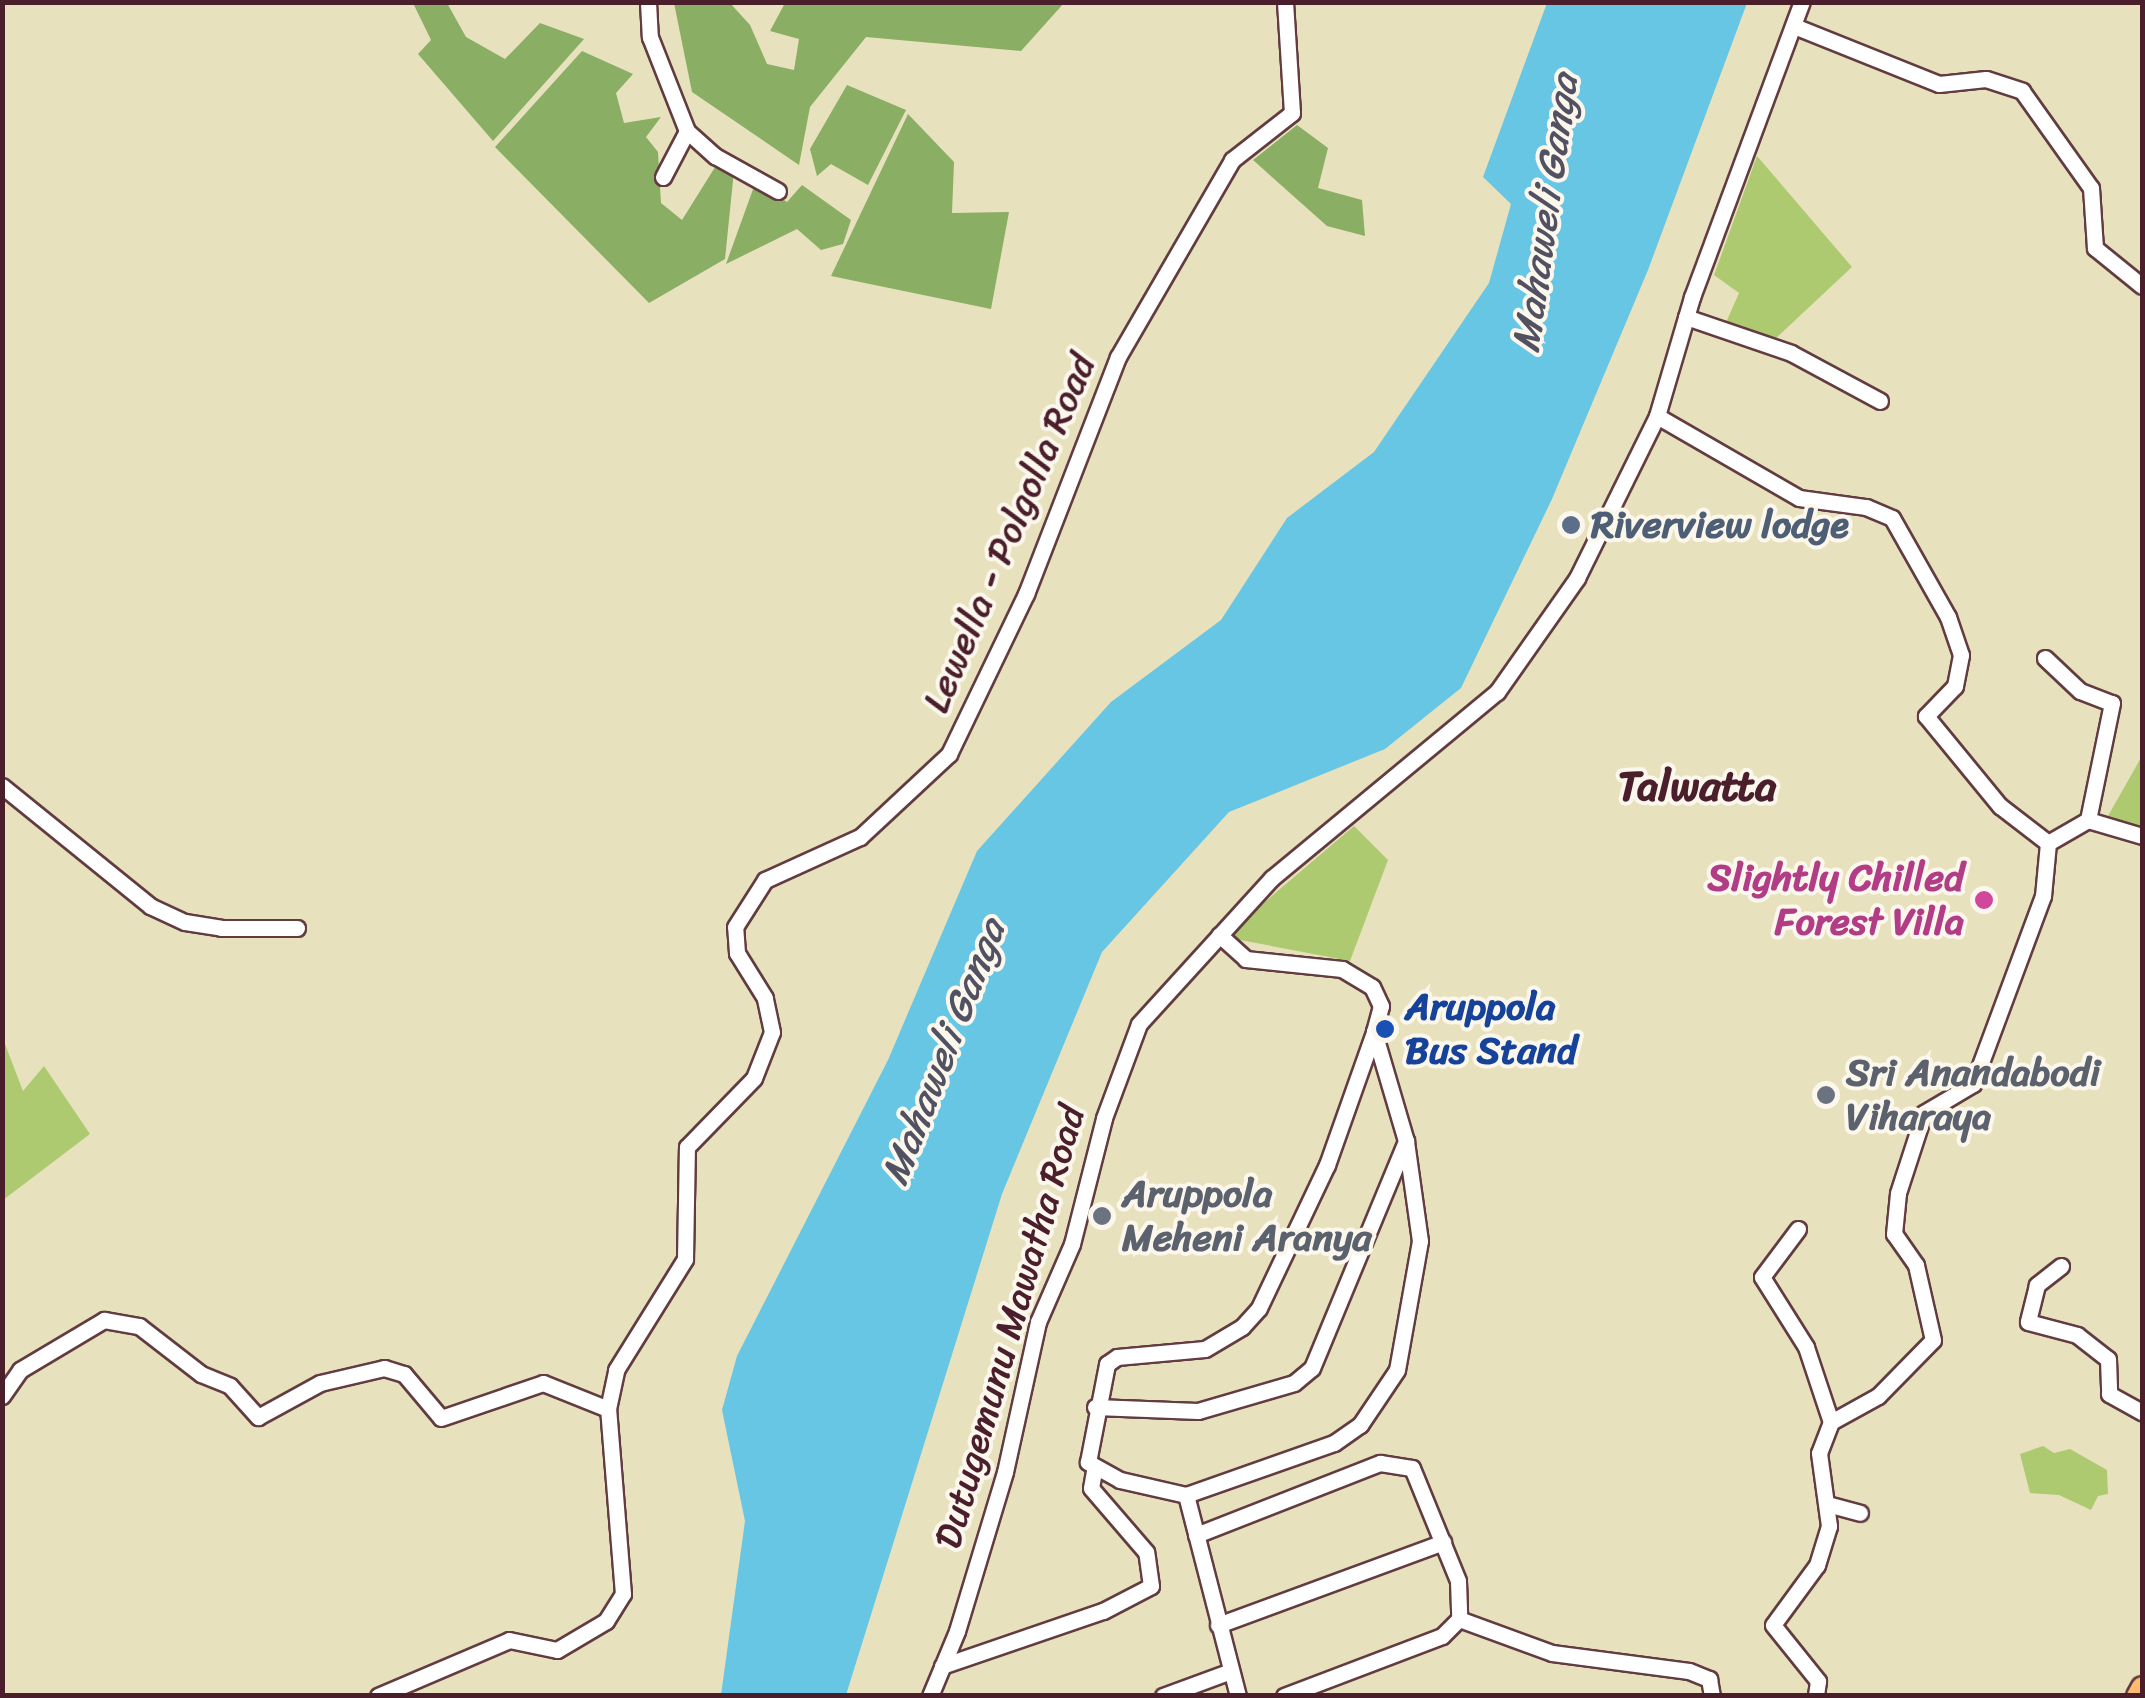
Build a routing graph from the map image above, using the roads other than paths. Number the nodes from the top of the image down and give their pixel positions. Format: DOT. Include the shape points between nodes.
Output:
graph roads {
  1 [pos="648,2"];
  2 [pos="1285,2"];
  3 [pos="1802,2"];
  4 [pos="1794,26"];
  5 [pos="687,131"];
  6 [pos="662,177"];
  7 [pos="778,191"];
  8 [pos="2142,286"];
  9 [pos="1686,317"];
  10 [pos="1880,400"];
  11 [pos="1657,416"];
  12 [pos="2045,658"];
  13 [pos="2,786"];
  14 [pos="2088,820"];
  15 [pos="2142,836"];
  16 [pos="2048,843"];
  17 [pos="296,928"];
  18 [pos="1219,936"];
  19 [pos="1374,1032"];
  20 [pos="1406,1141"];
  21 [pos="1798,1229"];
  22 [pos="2061,1266"];
  23 [pos="2,1396"];
  24 [pos="1095,1407"];
  25 [pos="608,1409"];
  26 [pos="2142,1412"];
  27 [pos="1831,1422"];
  28 [pos="1094,1471"];
  29 [pos="1186,1494"];
  30 [pos="1827,1504"];
  31 [pos="1860,1513"];
  32 [pos="1196,1536"];
  33 [pos="1444,1542"];
  34 [pos="1459,1619"];
  35 [pos="1218,1625"];
  36 [pos="942,1666"];
  37 [pos="1231,1672"];
  38 [pos="2142,1687"];
  39 [pos="390,1693"];
  40 [pos="930,1696"];
  41 [pos="1163,1696"];
  42 [pos="1238,1696"];
  43 [pos="1284,1696"];
  44 [pos="1712,1696"];
  45 [pos="1816,1696"];
  46 [pos="2137,1696"];
  1 -- 5 [label="street" via="650,37"];
  2 -- 25 [label="street, Lewella - Polgolla Road" via="1292,113 1232,160 1118,356 1012,628 948,754 860,837 776,871 735,927 738,952 771,1014 768,1051 744,1091 687,1146 685,1259 625,1348"];
  3 -- 4 [label="street, Dutugemunu Mawatha Road"];
  4 -- 8 [label="street" via="1939,84 1986,80 2022,91 2091,188 2096,248"];
  4 -- 9 [label="street, Dutugemunu Mawatha Road"];
  5 -- 6 [label="street"];
  5 -- 7 [label="street" via="714,156"];
  9 -- 10 [label="street" via="1791,353"];
  9 -- 11 [label="street, Dutugemunu Mawatha Road"];
  11 -- 16 [label="street" via="1800,498 1866,506 1892,518 1948,617 1962,656 1954,686 1926,716 2000,806"];
  11 -- 18 [label="street, Dutugemunu Mawatha Road" via="1577,578 1497,692 1272,878"];
  12 -- 14 [label="street" via="2080,691 2112,704"];
  13 -- 17 [label="street" via="150,906 184,922 221,928"];
  14 -- 15 [label="street"];
  14 -- 16 [label="street"];
  16 -- 27 [label="street" via="2043,896 1972,1084 1924,1113 1898,1193 1894,1234 1916,1265 1933,1340 1878,1396"];
  18 -- 19 [label="street" via="1246,959 1361,975 1381,1006"];
  18 -- 36 [label="street, Dutugemunu Mawatha Road" via="1139,1024 1118,1077 1072,1244 1038,1322 1004,1472"];
  19 -- 20 [label="street"];
  19 -- 24 [label="street" via="1327,1165 1258,1308 1242,1327 1205,1349 1117,1356 1107,1364"];
  20 -- 24 [label="street" via="1323,1352 1303,1376 1198,1411"];
  20 -- 29 [label="street" via="1420,1241 1410,1321 1382,1400 1334,1443"];
  21 -- 27 [label="street" via="1762,1277 1806,1348"];
  22 -- 26 [label="street" via="2038,1284 2028,1322 2077,1335 2093,1347 2108,1359 2108,1394"];
  23 -- 25 [label="street" via="20,1370 104,1320 139,1326 201,1374 230,1386 246,1411 258,1416 320,1383 384,1368 404,1374 441,1418 543,1384"];
  24 -- 28 [label="street" via="1088,1462"];
  25 -- 39 [label="street, Lewella - Polgolla Road" via="623,1594 606,1622 557,1650 509,1640"];
  27 -- 30 [label="street" via="1819,1453"];
  28 -- 29 [label="street"];
  28 -- 36 [label="street" via="1091,1488 1146,1552 1152,1586 1103,1611"];
  29 -- 32 [label="street"];
  30 -- 31 [label="street"];
  30 -- 45 [label="street" via="1826,1547 1773,1618 1818,1681"];
  32 -- 33 [label="street" via="1397,1460 1412,1468"];
  32 -- 35 [label="street"];
  33 -- 34 [label="street" via="1458,1581"];
  33 -- 35 [label="street"];
  34 -- 43 [label="street" via="1442,1636"];
  34 -- 44 [label="street" via="1552,1652 1689,1670 1709,1678"];
  35 -- 37 [label="street"];
  36 -- 40 [label="street, Dutugemunu Mawatha Road"];
  37 -- 41 [label="street"];
  37 -- 42 [label="street"];
  38 -- 46 [label="main road"];
}
